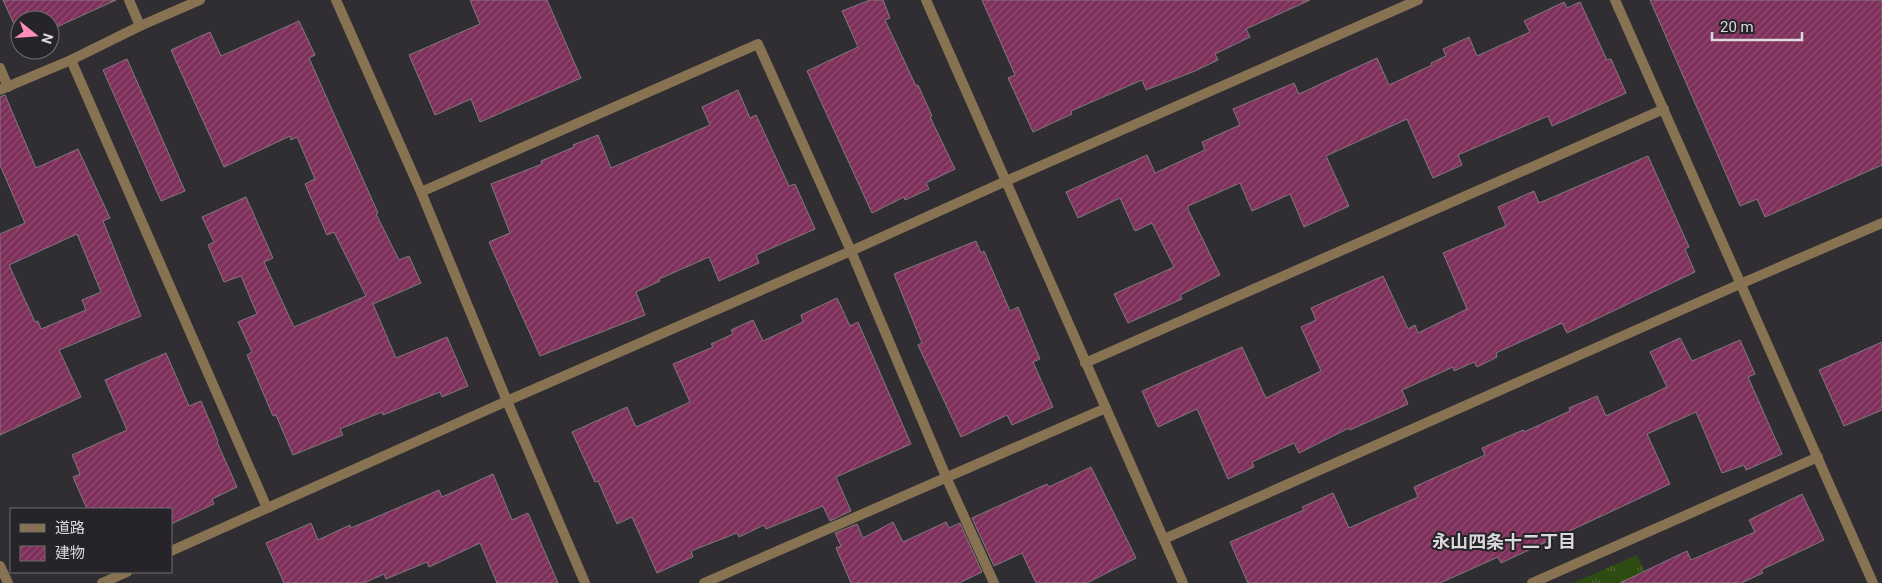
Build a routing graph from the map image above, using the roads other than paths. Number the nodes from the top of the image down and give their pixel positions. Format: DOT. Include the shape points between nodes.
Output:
graph roads {
  1 [pos="128,0"];
  2 [pos="200,0"];
  3 [pos="336,0"];
  4 [pos="926,0"];
  5 [pos="1418,0"];
  6 [pos="1615,0"];
  7 [pos="140,26"];
  8 [pos="71,60"];
  9 [pos="0,68"];
  10 [pos="4,88"];
  11 [pos="1664,109"];
  12 [pos="1006,181"];
  13 [pos="421,192"];
  14 [pos="1882,223"];
  15 [pos="851,251"];
  16 [pos="1740,284"];
  17 [pos="1085,363"];
  18 [pos="507,401"];
  19 [pos="1106,408"];
  20 [pos="1818,457"];
  21 [pos="947,478"];
  22 [pos="267,508"];
  23 [pos="1164,539"];
  24 [pos="172,551"];
  25 [pos="0,566"];
  26 [pos="124,573"];
  27 [pos="8,583"];
  28 [pos="102,583"];
  29 [pos="585,583"];
  30 [pos="704,583"];
  31 [pos="994,583"];
  32 [pos="1183,583"];
  33 [pos="1532,583"];
  34 [pos="1873,583"];
  1 -- 7 [label="street"];
  2 -- 7 [label="street"];
  3 -- 13 [label="street"];
  4 -- 12 [label="street"];
  5 -- 12 [label="street"];
  6 -- 11 [label="street"];
  7 -- 8 [label="street"];
  8 -- 10 [label="street"];
  8 -- 22 [label="street"];
  9 -- 10 [label="street"];
  11 -- 16 [label="street"];
  11 -- 17 [label="street"];
  12 -- 15 [label="street"];
  12 -- 17 [label="street"];
  13 -- 15 [label="street" via="758,44"];
  13 -- 18 [label="street"];
  14 -- 16 [label="street"];
  15 -- 18 [label="street"];
  15 -- 21 [label="street"];
  16 -- 20 [label="street"];
  16 -- 23 [label="street"];
  17 -- 19 [label="street"];
  18 -- 22 [label="street"];
  18 -- 29 [label="street"];
  19 -- 21 [label="street"];
  19 -- 23 [label="street"];
  20 -- 33 [label="street"];
  20 -- 34 [label="street"];
  21 -- 30 [label="street"];
  21 -- 31 [label="street"];
  22 -- 24 [label="street"];
  23 -- 32 [label="street"];
  25 -- 27 [label="street"];
  26 -- 28 [label="street"];
}
